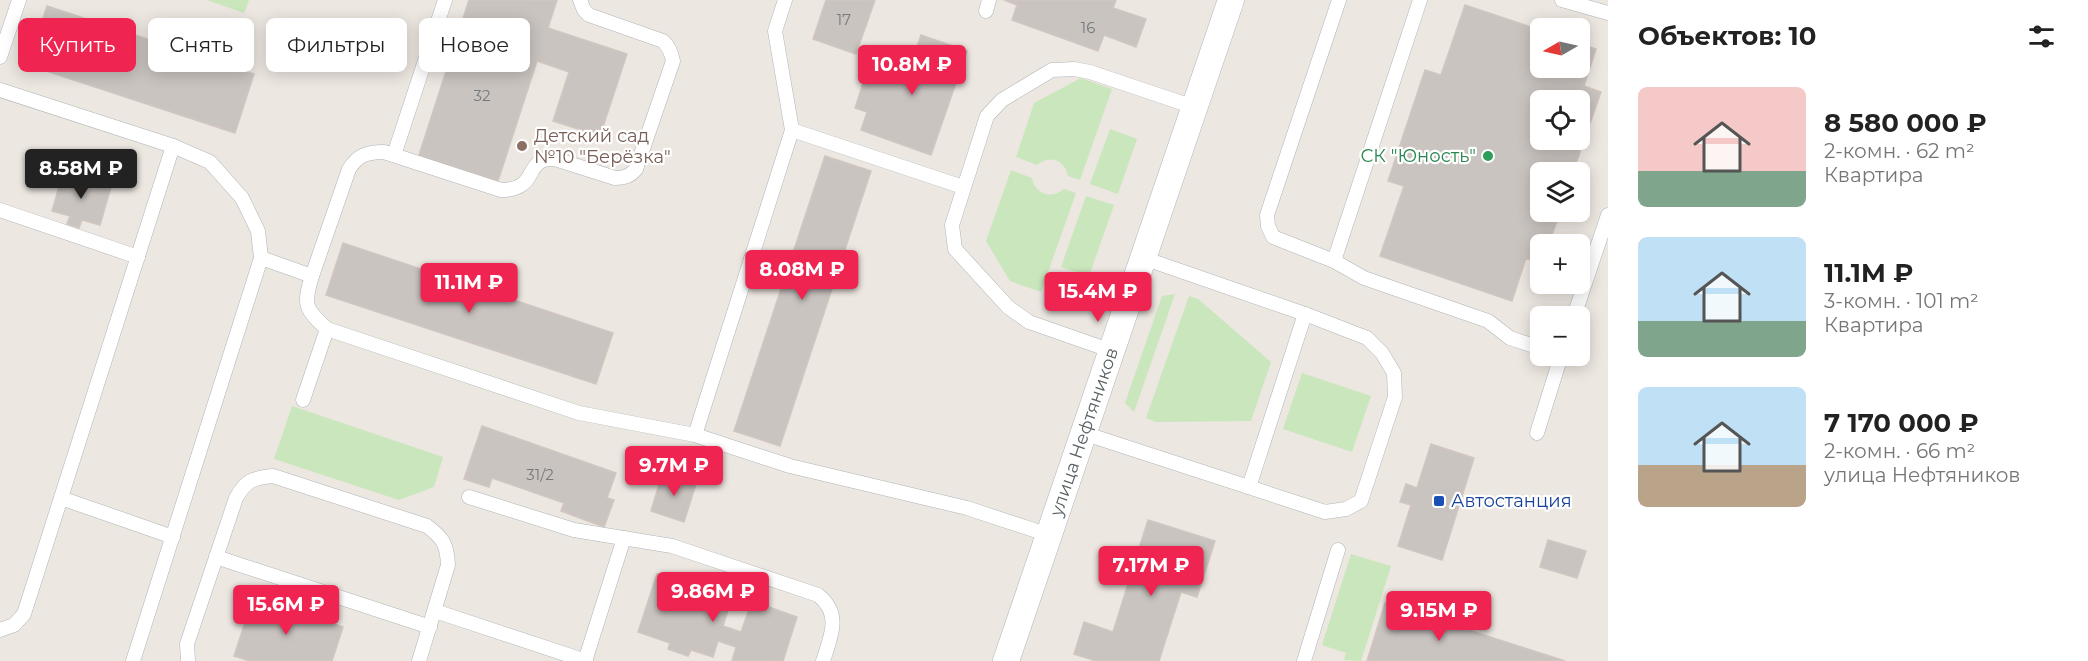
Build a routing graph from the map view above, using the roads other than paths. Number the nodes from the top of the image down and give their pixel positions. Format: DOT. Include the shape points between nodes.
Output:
graph roads {
  1 [pos="19,0"];
  2 [pos="445,0"];
  3 [pos="580,0"];
  4 [pos="785,0"];
  5 [pos="1231,0"];
  6 [pos="1339,0"];
  7 [pos="1420,0"];
  8 [pos="1562,0"];
  9 [pos="1590,4"];
  10 [pos="1608,12"];
  11 [pos="0,57"];
  12 [pos="0,90"];
  13 [pos="1194,107"];
  14 [pos="792,130"];
  15 [pos="173,146"];
  16 [pos="394,155"];
  17 [pos="963,187"];
  18 [pos="0,210"];
  19 [pos="1608,215"];
  20 [pos="138,257"];
  21 [pos="261,258"];
  22 [pos="1143,258"];
  23 [pos="1334,261"];
  24 [pos="312,276"];
  25 [pos="1577,306"];
  26 [pos="1305,314"];
  27 [pos="327,329"];
  28 [pos="1530,345"];
  29 [pos="1112,351"];
  30 [pos="1559,366"];
  31 [pos="303,400"];
  32 [pos="1083,433"];
  33 [pos="1537,433"];
  34 [pos="695,435"];
  35 [pos="1249,487"];
  36 [pos="469,497"];
  37 [pos="61,498"];
  38 [pos="1049,535"];
  39 [pos="173,537"];
  40 [pos="624,538"];
  41 [pos="1338,550"];
  42 [pos="216,557"];
  43 [pos="435,611"];
  44 [pos="430,627"];
  45 [pos="0,630"];
  46 [pos="133,661"];
  47 [pos="188,661"];
  48 [pos="419,661"];
  49 [pos="586,661"];
  50 [pos="824,661"];
  51 [pos="1006,661"];
  52 [pos="1305,661"];
  1 -- 11 [label="lane"];
  2 -- 16 [label="lane"];
  3 -- 16 [label="lane" via="589,15 663,41 672,53 673,61 631,175 615,177 546,158 534,166 524,185 501,190"];
  4 -- 14 [label="lane" via="775,31"];
  5 -- 13 [label="street, улица Нефтяников"];
  6 -- 23 [label="lane" via="1267,215 1273,237"];
  7 -- 23 [label="lane"];
  8 -- 9 [label="lane"];
  9 -- 10 [label="lane"];
  12 -- 15 [label="lane"];
  13 -- 17 [label="lane" via="1090,72 1052,70 1002,100 987,116"];
  13 -- 22 [label="street, улица Нефтяников"];
  14 -- 17 [label="lane"];
  14 -- 34 [label="lane"];
  15 -- 20 [label="lane"];
  15 -- 21 [label="lane" via="210,162 242,198 258,231"];
  16 -- 24 [label="lane" via="368,152 355,159"];
  17 -- 29 [label="lane" via="952,225 955,249 1008,308 1029,322"];
  18 -- 20 [label="lane"];
  19 -- 25 [label="lane"];
  20 -- 37 [label="lane"];
  21 -- 24 [label="lane"];
  21 -- 39 [label="lane"];
  22 -- 26 [label="lane"];
  22 -- 29 [label="street, улица Нефтяников"];
  23 -- 28 [label="lane" via="1364,278 1488,321 1510,338"];
  24 -- 27 [label="lane" via="306,297 311,314"];
  26 -- 35 [label="lane"];
  26 -- 35 [label="lane" via="1367,338 1382,352 1394,373 1392,408 1361,501 1346,509 1325,512"];
  27 -- 31 [label="lane"];
  27 -- 34 [label="lane" via="579,412"];
  29 -- 32 [label="street, улица Нефтяников"];
  30 -- 33 [label="lane"];
  32 -- 35 [label="lane"];
  32 -- 38 [label="street, улица Нефтяников"];
  34 -- 38 [label="lane" via="790,466 967,508"];
  36 -- 40 [label="lane" via="574,530"];
  37 -- 39 [label="lane"];
  37 -- 45 [label="lane" via="24,614 14,625"];
  38 -- 51 [label="street, улица Нефтяников"];
  39 -- 46 [label="lane"];
  40 -- 49 [label="lane"];
  40 -- 50 [label="lane" via="672,546 818,595 828,603 833,622"];
  41 -- 52 [label="lane"];
  42 -- 43 [label="lane" via="243,485 273,476 427,526 439,536 447,549 448,565"];
  42 -- 44 [label="lane"];
  42 -- 47 [label="lane" via="187,644"];
  43 -- 44 [label="lane"];
  43 -- 49 [label="lane"];
  44 -- 48 [label="lane"];
}
